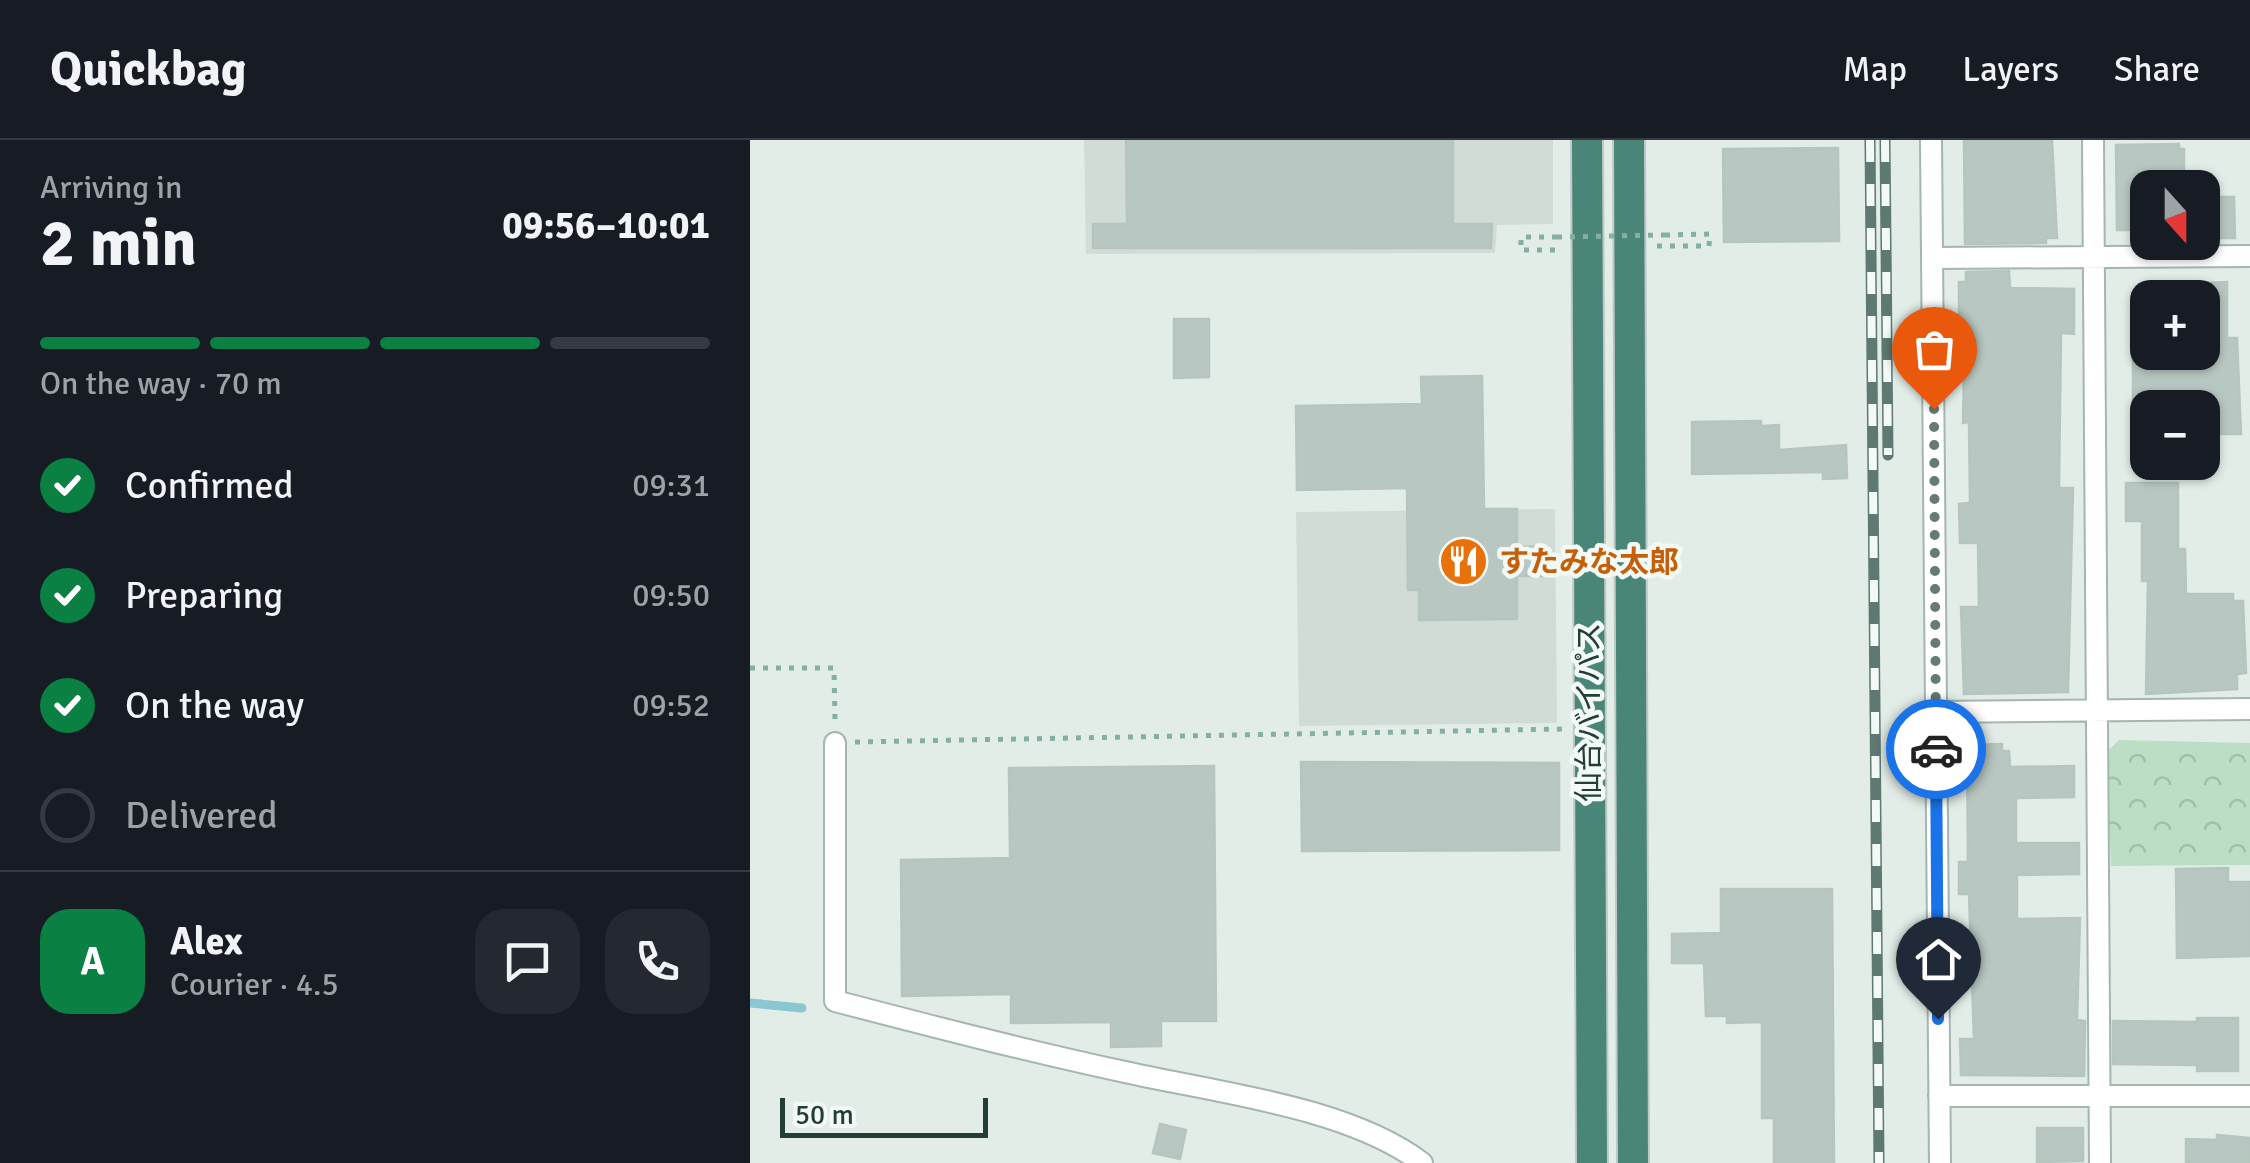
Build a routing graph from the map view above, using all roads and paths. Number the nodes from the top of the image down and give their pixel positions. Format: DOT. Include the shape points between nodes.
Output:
graph roads {
  1 [pos="1587,140"];
  2 [pos="1628,140"];
  3 [pos="1931,140"];
  4 [pos="2093,140"];
  5 [pos="1650,246"];
  6 [pos="1571,250"];
  7 [pos="2250,256"];
  8 [pos="1933,258"];
  9 [pos="2096,258"];
  10 [pos="750,668"];
  11 [pos="2250,709"];
  12 [pos="1935,712"];
  13 [pos="2098,712"];
  14 [pos="1588,728"];
  15 [pos="835,743"];
  16 [pos="1940,1096"];
  17 [pos="2250,1096"];
  18 [pos="2098,1097"];
  19 [pos="1422,1163"];
  20 [pos="1592,1163"];
  21 [pos="1634,1163"];
  22 [pos="1940,1163"];
  23 [pos="2100,1163"];
  1 -- 14 [label="highway, 仙台バイパス"];
  2 -- 21 [label="highway, 仙台バイパス"];
  3 -- 8 [label="street"];
  4 -- 9 [label="street"];
  5 -- 6 [label="path, bridge" via="1709,246 1710,234 1521,237 1521,250"];
  7 -- 9 [label="street"];
  8 -- 9 [label="street"];
  8 -- 12 [label="street"];
  9 -- 13 [label="street"];
  10 -- 15 [label="path" via="834,668"];
  11 -- 13 [label="street"];
  12 -- 13 [label="street"];
  12 -- 16 [label="street"];
  13 -- 18 [label="street"];
  14 -- 15 [label="path"];
  14 -- 20 [label="highway, 仙台バイパス"];
  15 -- 19 [label="street" via="835,1001 1270,1102 1398,1145"];
  16 -- 18 [label="street"];
  16 -- 22 [label="street"];
  17 -- 18 [label="street"];
  18 -- 23 [label="street"];
}
